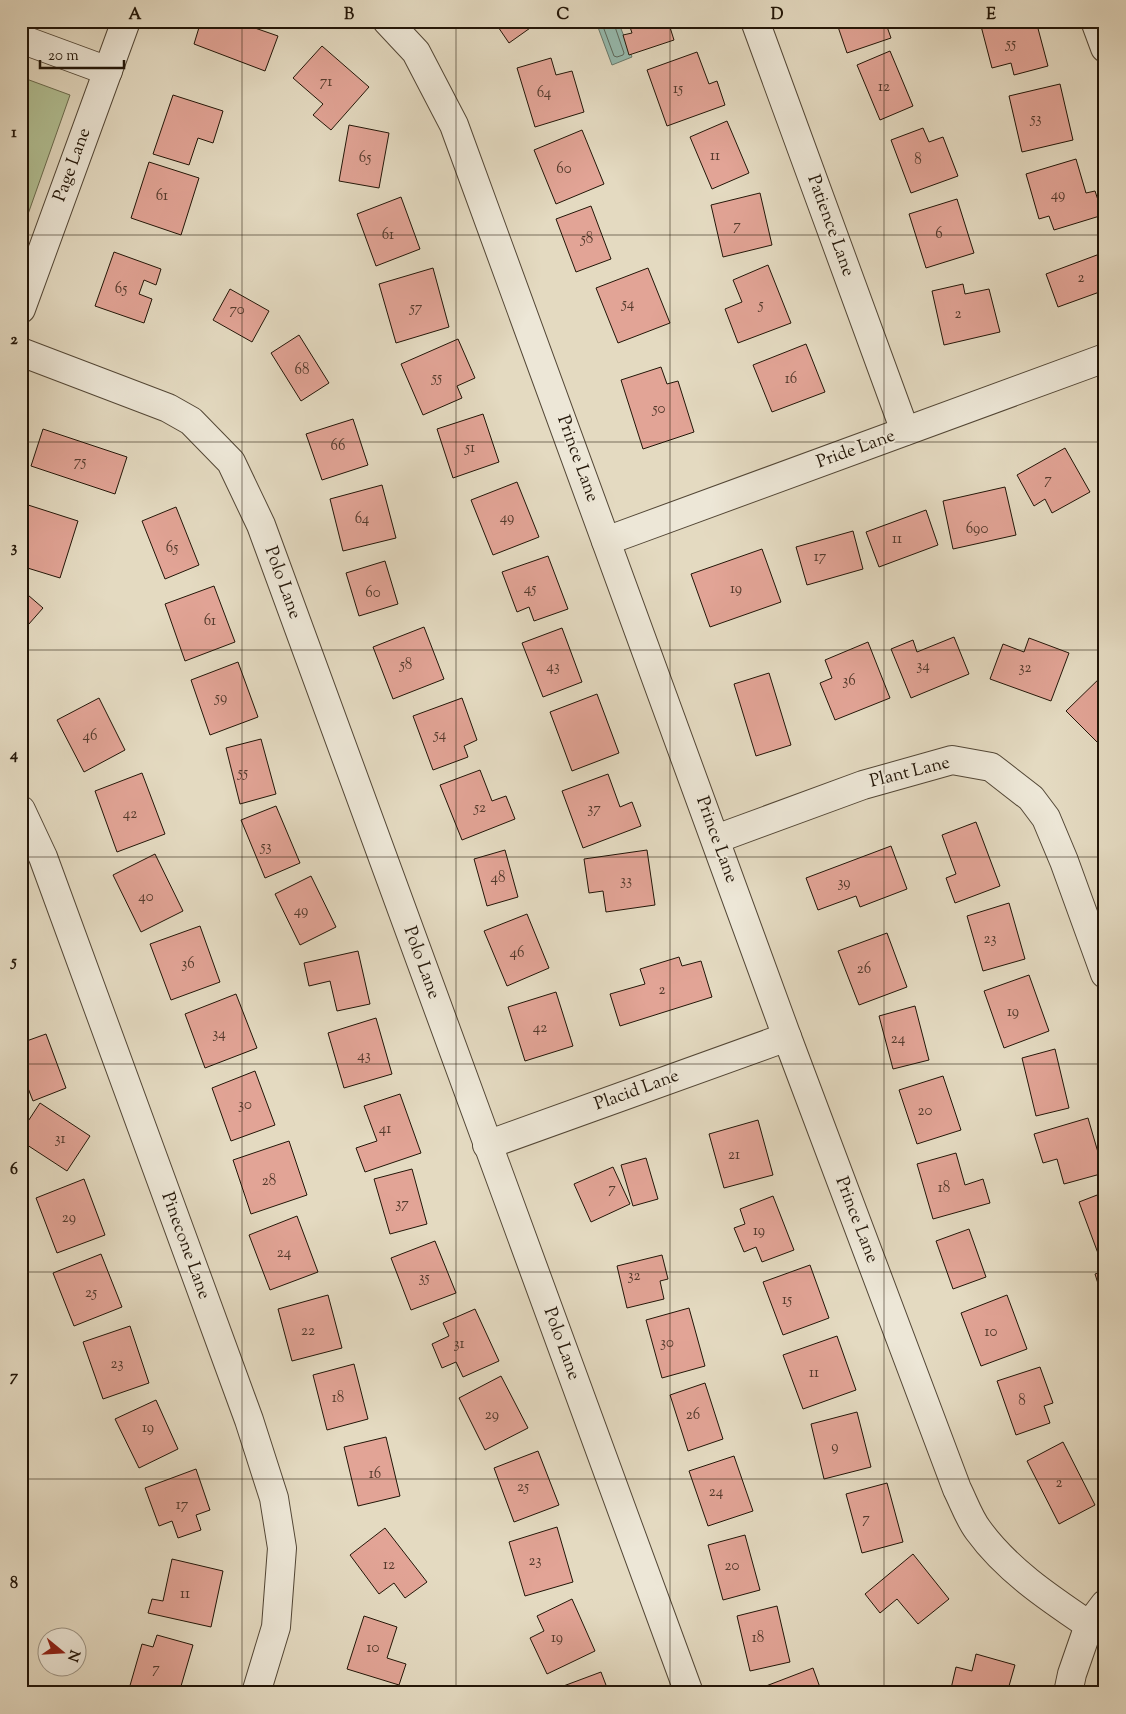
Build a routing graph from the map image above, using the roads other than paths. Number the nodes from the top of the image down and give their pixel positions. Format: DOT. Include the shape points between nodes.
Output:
graph roads {
  1 [pos="126,21"];
  2 [pos="387,21"];
  3 [pos="755,21"];
  4 [pos="1095,21"];
  5 [pos="21,40"];
  6 [pos="1105,48"];
  7 [pos="108,71"];
  8 [pos="21,309"];
  9 [pos="21,352"];
  10 [pos="1105,358"];
  11 [pos="905,432"];
  12 [pos="606,541"];
  13 [pos="21,810"];
  14 [pos="716,839"];
  15 [pos="1105,974"];
  16 [pos="787,1037"];
  17 [pos="487,1145"];
  18 [pos="1097,1615"];
  19 [pos="256,1693"];
  20 [pos="689,1693"];
  21 [pos="1068,1693"];
  1 -- 7 [label="street, Page Lane"];
  2 -- 12 [label="street, Prince Lane" via="416,52 454,124"];
  3 -- 11 [label="street, Patience Lane"];
  4 -- 6 [label="street"];
  5 -- 7 [label="street"];
  7 -- 8 [label="street, Page Lane"];
  9 -- 17 [label="street, Polo Lane" via="168,408 191,421 231,462 261,525"];
  10 -- 11 [label="street, Pride Lane"];
  11 -- 12 [label="street, Pride Lane"];
  12 -- 14 [label="street, Prince Lane"];
  13 -- 19 [label="street, Pinecone Lane" via="43,857 249,1420 274,1498 282,1548 276,1627"];
  14 -- 15 [label="street, Plant Lane" via="863,785 952,760 991,767 1031,798 1046,818"];
  14 -- 16 [label="street, Prince Lane"];
  16 -- 17 [label="street, Placid Lane"];
  16 -- 18 [label="street, Prince Lane" via="957,1489 978,1530 1003,1559 1041,1593"];
  17 -- 20 [label="street, Polo Lane"];
  18 -- 21 [label="street" via="1072,1674"];
}
